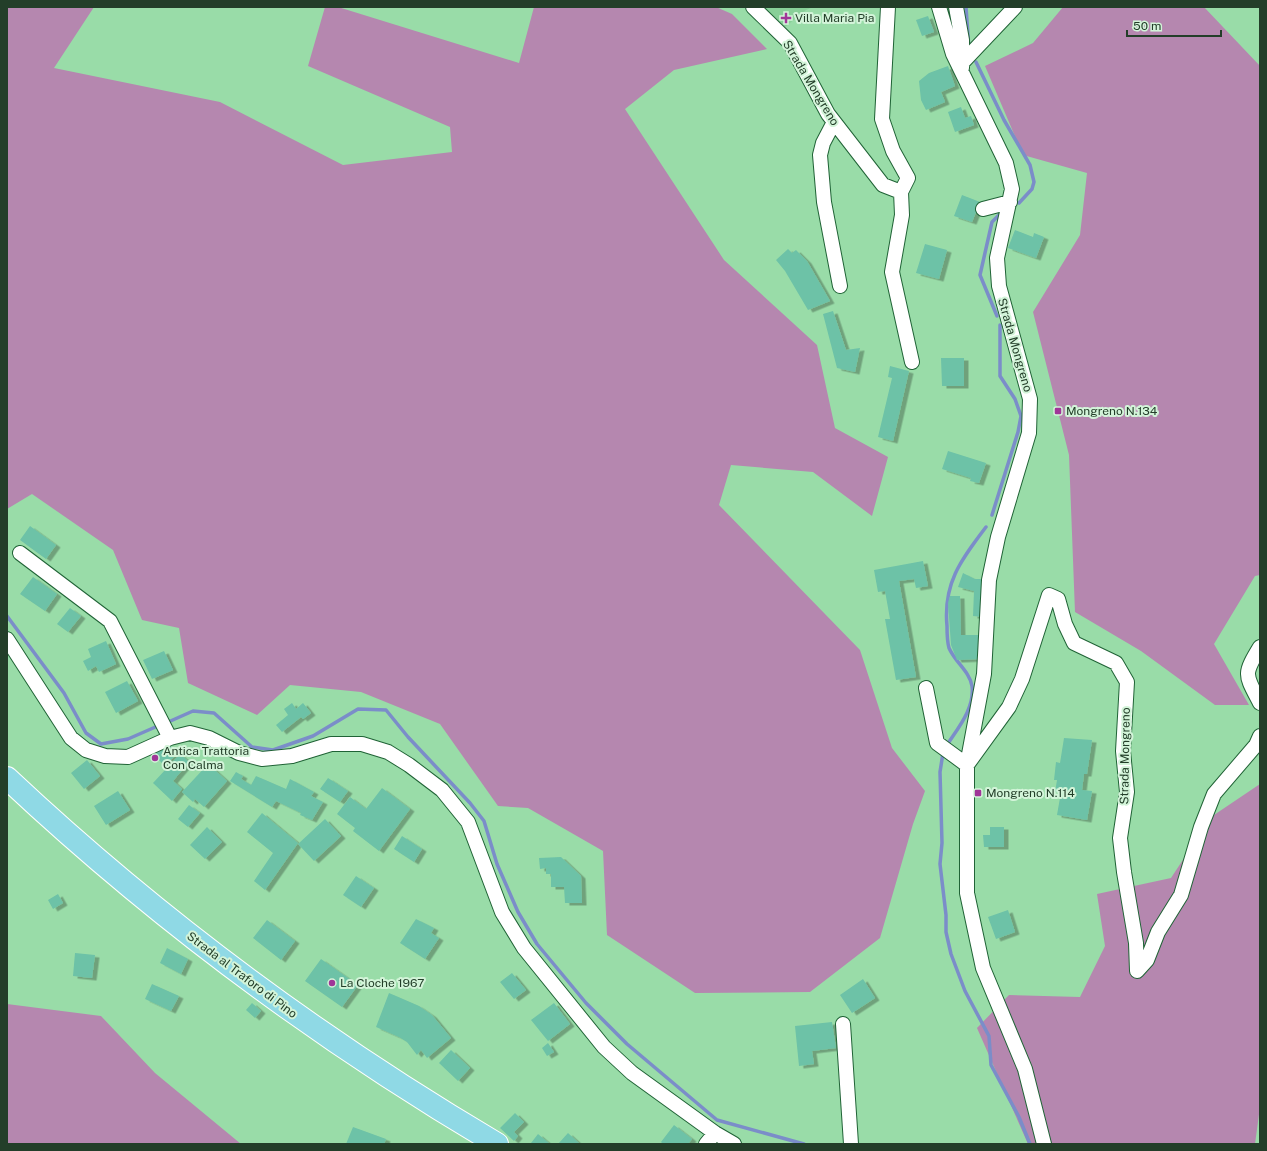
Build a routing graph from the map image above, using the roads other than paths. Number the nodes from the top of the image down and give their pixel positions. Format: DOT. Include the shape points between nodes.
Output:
graph roads {
  1 [pos="753,7"];
  2 [pos="888,7"];
  3 [pos="939,7"];
  4 [pos="956,7"];
  5 [pos="1015,7"];
  6 [pos="962,67"];
  7 [pos="834,122"];
  8 [pos="901,192"];
  9 [pos="1010,202"];
  10 [pos="983,209"];
  11 [pos="840,286"];
  12 [pos="912,362"];
  13 [pos="20,553"];
  14 [pos="7,639"];
  15 [pos="1260,647"];
  16 [pos="926,688"];
  17 [pos="1260,703"];
  18 [pos="1260,736"];
  19 [pos="169,737"];
  20 [pos="967,765"];
  21 [pos="7,778"];
  22 [pos="843,1024"];
  23 [pos="711,1139"];
  24 [pos="496,1144"];
  25 [pos="734,1144"];
  26 [pos="851,1144"];
  27 [pos="1044,1144"];
  1 -- 7 [label="street, Strada Mongreno" via="790,43"];
  2 -- 8 [label="street" via="882,119 893,151 908,178"];
  3 -- 6 [label="street, Strada Mongreno" via="953,54"];
  4 -- 6 [label="street" via="961,34"];
  5 -- 6 [label="street"];
  6 -- 9 [label="street, Strada Mongreno" via="1006,163 1012,189"];
  7 -- 8 [label="street, Strada Mongreno" via="883,185"];
  7 -- 11 [label="street" via="820,155 824,202"];
  8 -- 12 [label="street" via="902,215 892,272"];
  9 -- 10 [label="street"];
  9 -- 20 [label="street, Strada Mongreno" via="998,258 999,286 1030,399 1029,433 998,537 989,580 984,674"];
  13 -- 19 [label="street" via="110,621"];
  14 -- 19 [label="street" via="71,738 86,750 105,756 128,757"];
  15 -- 17 [label="street" via="1247,668 1248,681"];
  16 -- 20 [label="street" via="937,743"];
  18 -- 20 [label="street, Strada Mongreno" via="1256,745 1214,794 1181,895 1158,932 1147,960 1137,972 1136,943 1120,838 1127,792 1123,751 1127,682 1116,663 1074,643 1058,599 1048,595 1022,679 1009,707"];
  19 -- 23 [label="street" via="190,733 209,738 239,753 262,759 292,756 330,744 362,744 388,752 409,765 442,790 468,822 502,912 524,948 604,1047"];
  20 -- 27 [label="street, Strada Mongreno" via="966,893 983,968 1025,1069"];
  21 -- 24 [label="main road, Strada al Traforo di Pino" via="104,866 250,983 371,1067"];
  22 -- 26 [label="street"];
  23 -- 25 [label="street"];
}
